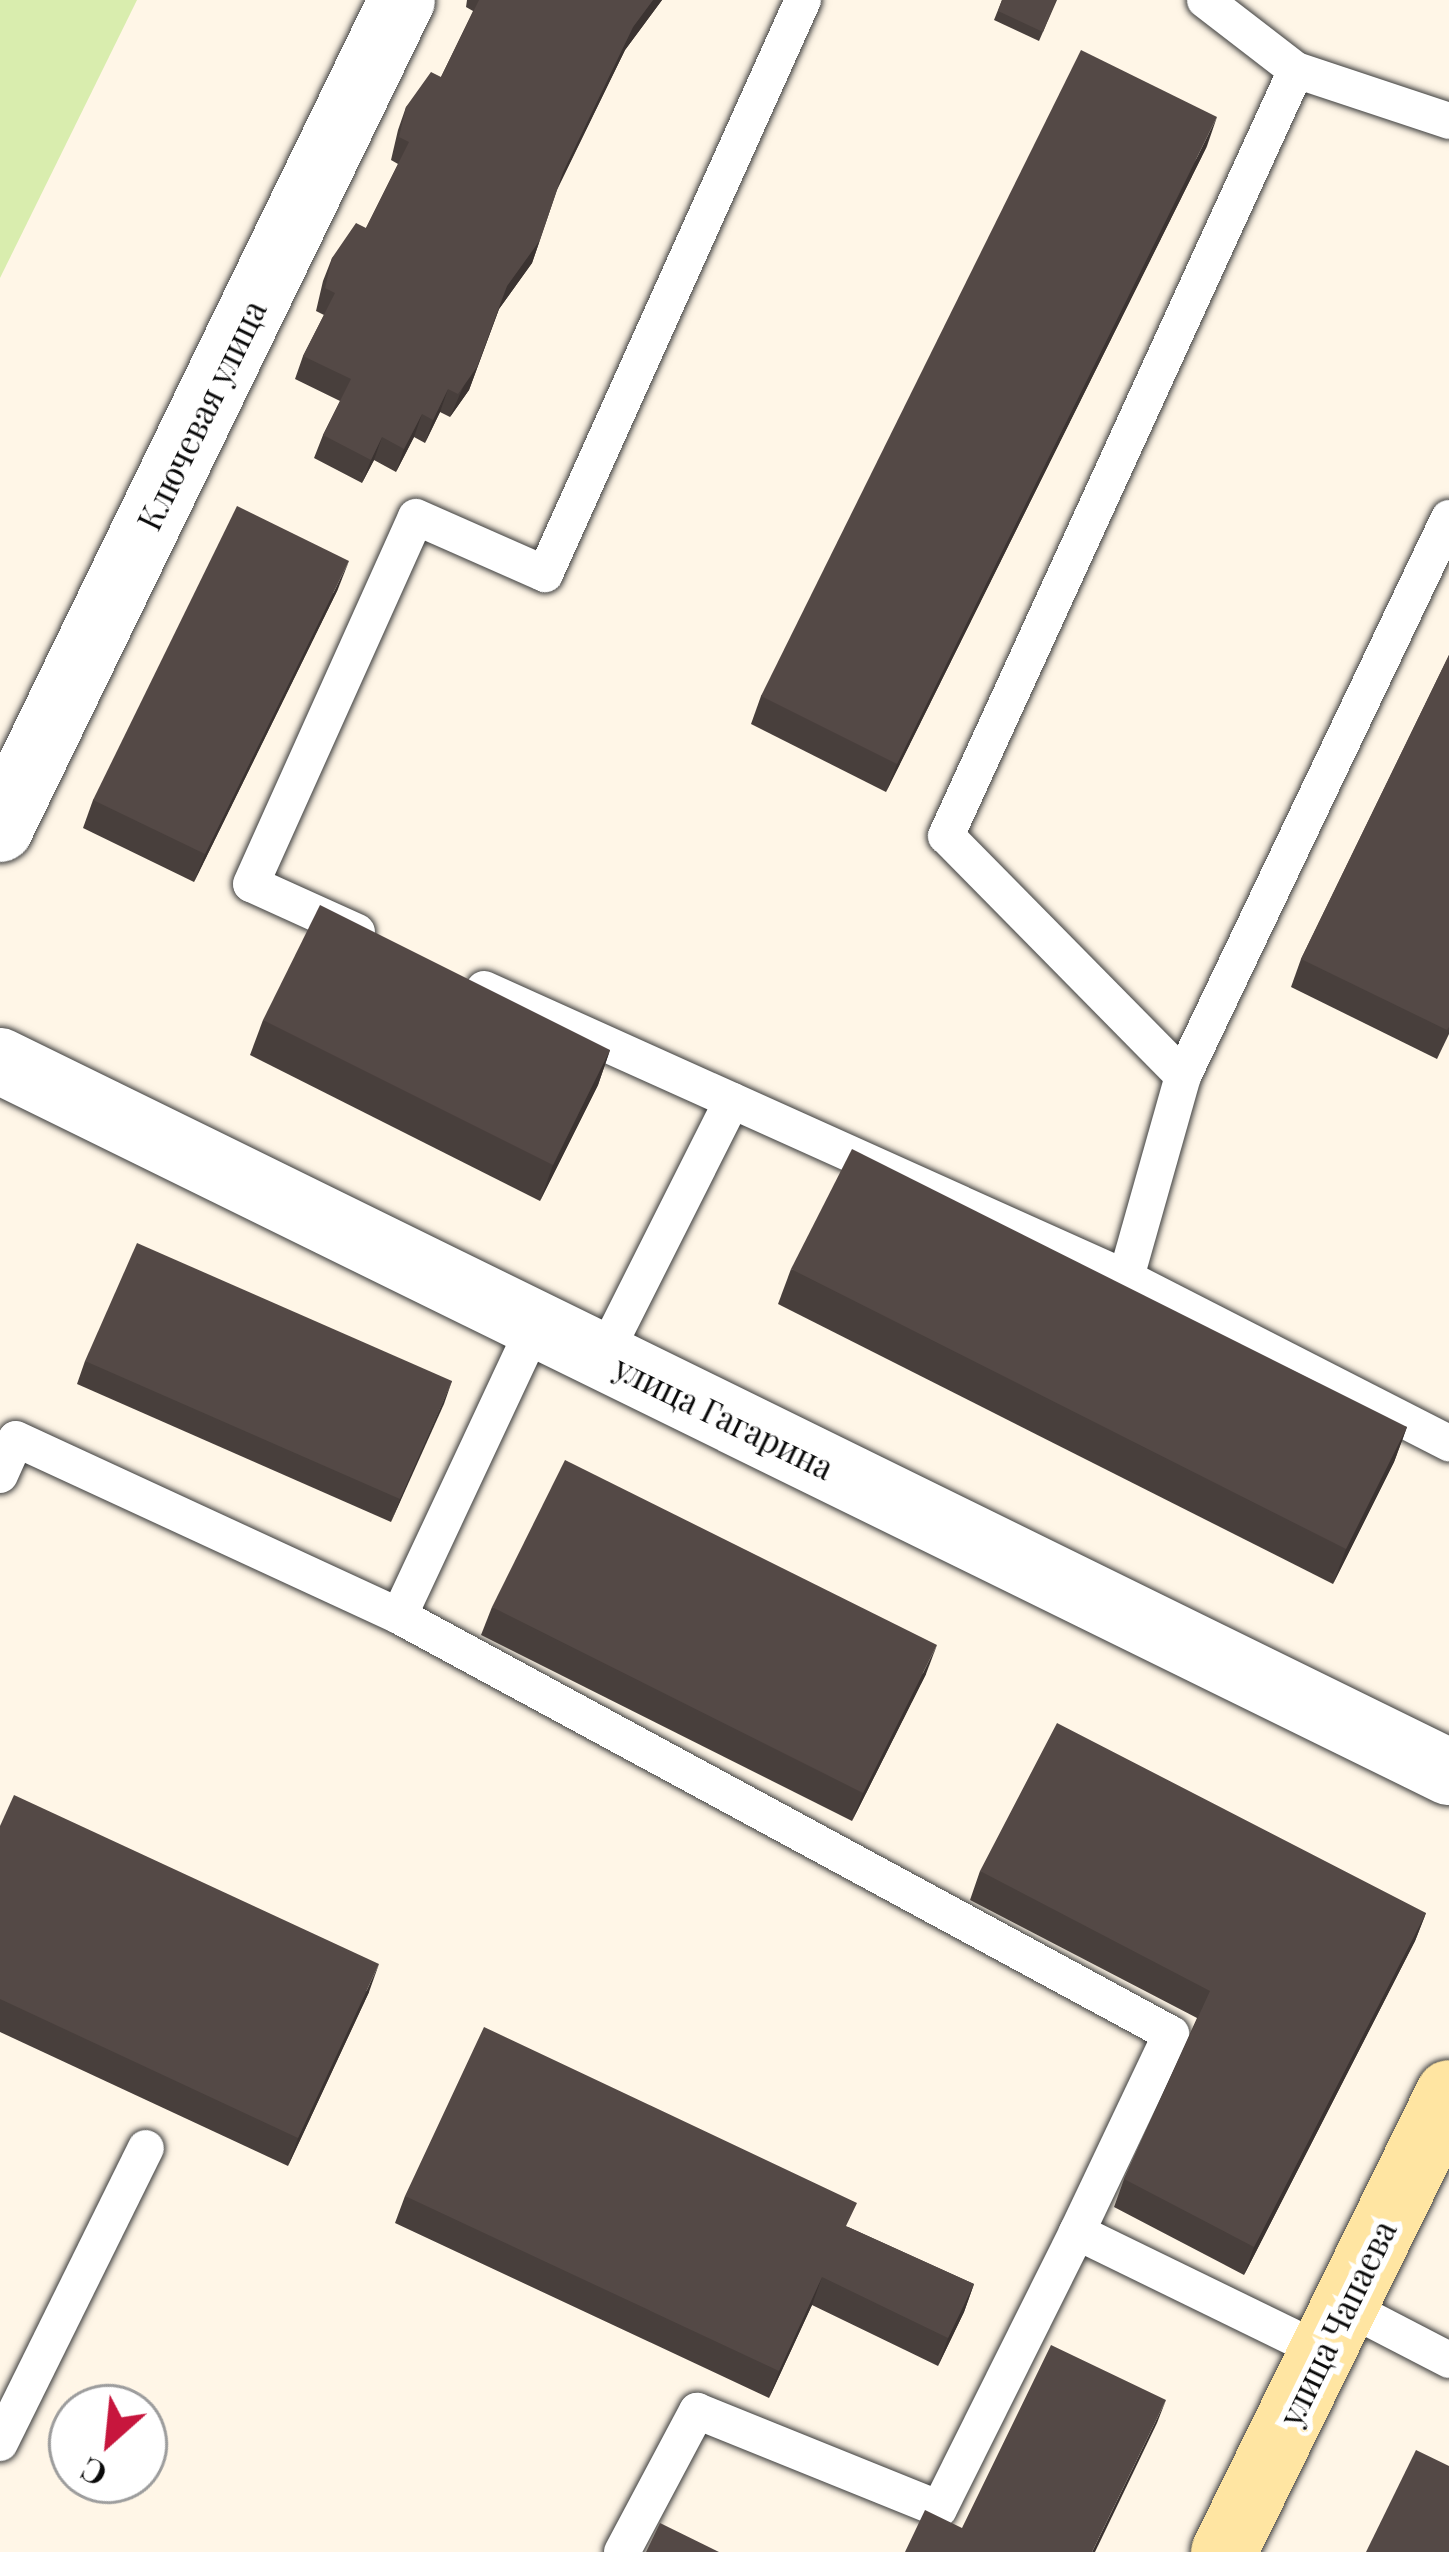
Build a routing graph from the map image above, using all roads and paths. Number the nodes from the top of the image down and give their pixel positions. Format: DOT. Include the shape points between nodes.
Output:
graph roads {
  1 [pos="402,0"];
  2 [pos="802,0"];
  3 [pos="1205,0"];
  4 [pos="1296,70"];
  5 [pos="1449,122"];
  6 [pos="1449,518"];
  7 [pos="0,829"];
  8 [pos="382,943"];
  9 [pos="447,973"];
  10 [pos="0,1061"];
  11 [pos="1183,1076"];
  12 [pos="732,1101"];
  13 [pos="1126,1278"];
  14 [pos="536,1323"];
  15 [pos="603,1357"];
  16 [pos="1449,1443"];
  17 [pos="0,1475"];
  18 [pos="399,1616"];
  19 [pos="1449,1772"];
  20 [pos="1449,2093"];
  21 [pos="146,2148"];
  22 [pos="1077,2232"];
  23 [pos="1334,2329"];
  24 [pos="1449,2360"];
  25 [pos="0,2443"];
  26 [pos="622,2552"];
  27 [pos="1224,2552"];
  1 -- 7 [label="street, Ключевая улица"];
  2 -- 8 [label="lane" via="544,574 416,517 250,884"];
  3 -- 4 [label="lane"];
  4 -- 5 [label="lane"];
  4 -- 11 [label="lane" via="946,836"];
  6 -- 11 [label="lane"];
  9 -- 12 [label="lane"];
  10 -- 14 [label="street, улица Гагарина"];
  11 -- 13 [label="lane"];
  12 -- 13 [label="lane"];
  12 -- 15 [label="lane"];
  13 -- 16 [label="lane"];
  14 -- 15 [label="street, улица Гагарина"];
  14 -- 18 [label="lane"];
  15 -- 19 [label="street, улица Гагарина"];
  17 -- 18 [label="lane" via="16,1439"];
  18 -- 22 [label="lane" via="1171,2034"];
  20 -- 23 [label="main road, улица Чапаева"];
  21 -- 25 [label="lane"];
  22 -- 23 [label="lane"];
  22 -- 26 [label="lane" via="939,2509 698,2411"];
  23 -- 24 [label="lane"];
  23 -- 27 [label="main road, улица Чапаева"];
}
